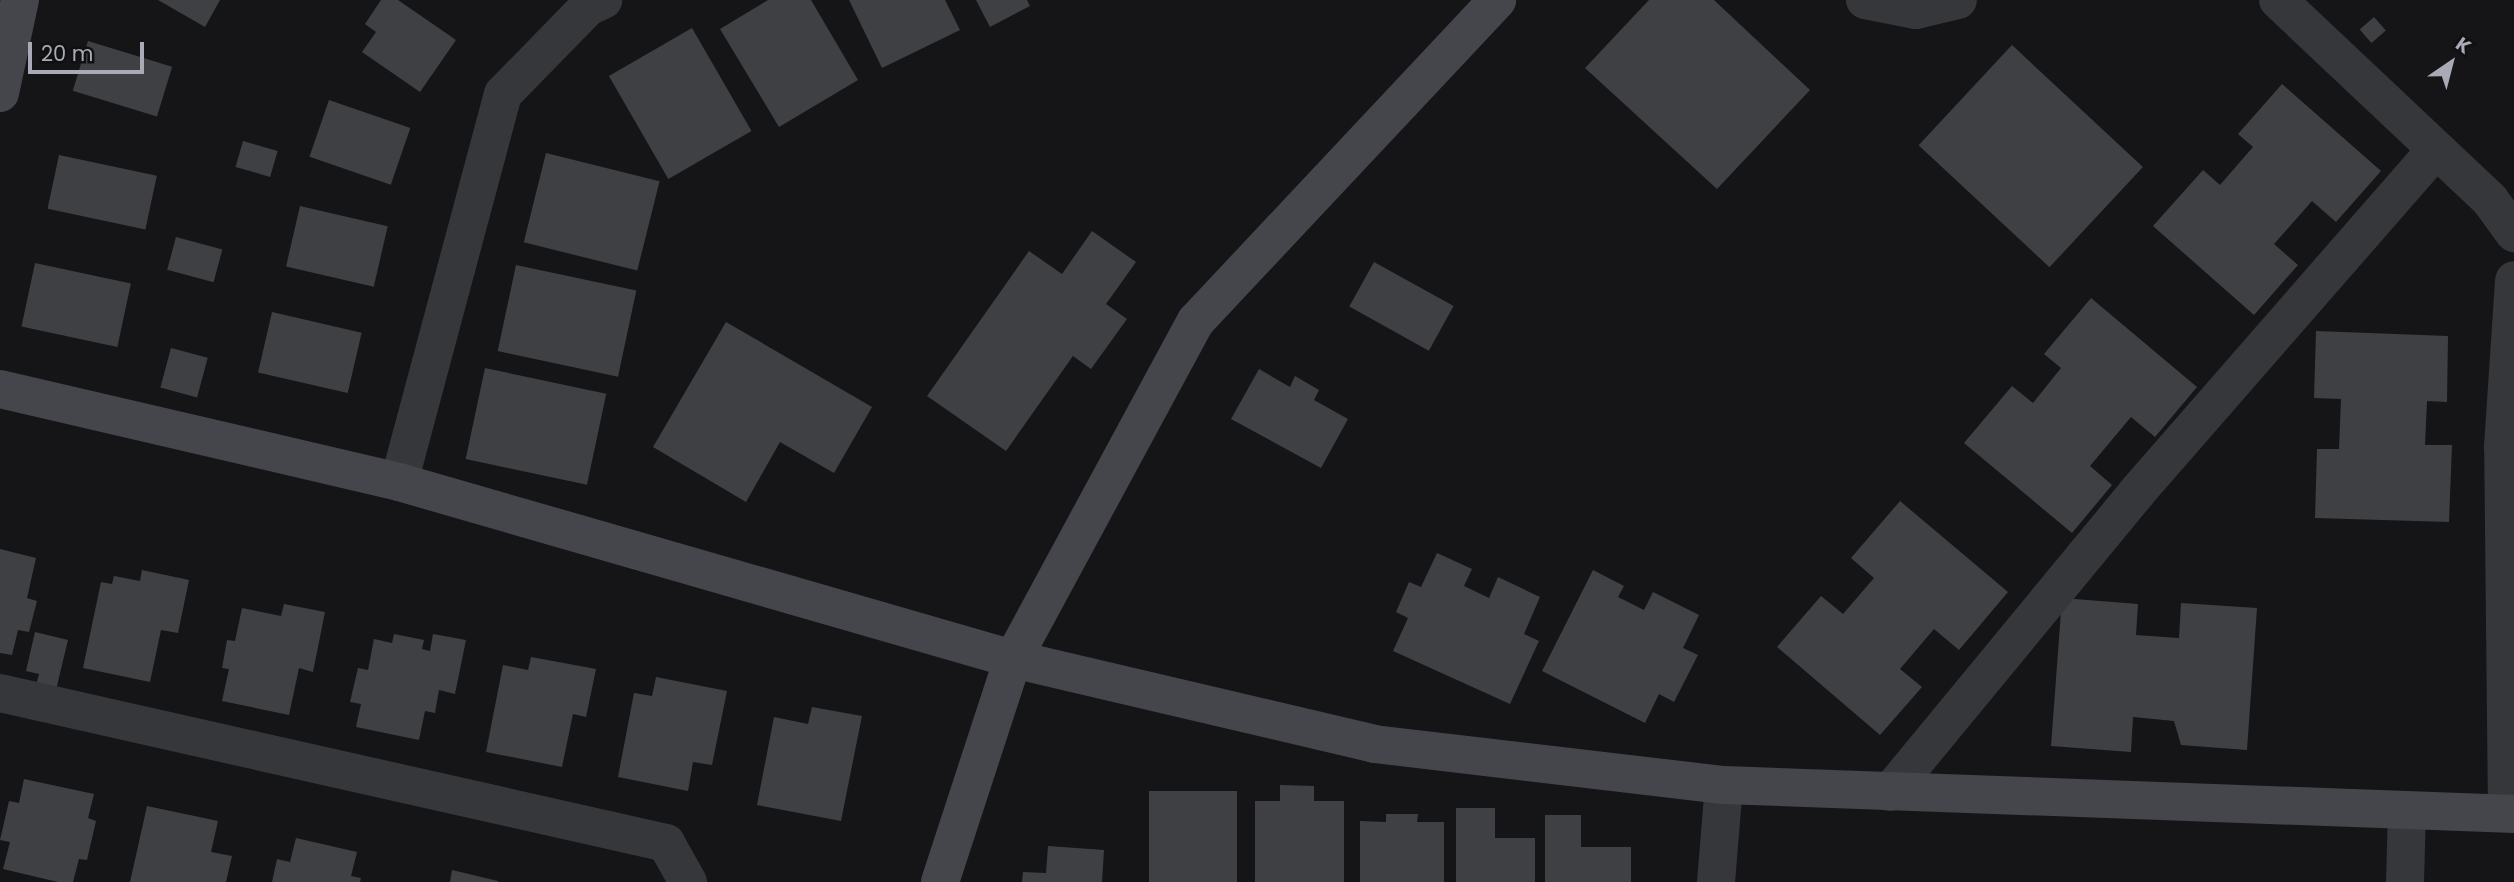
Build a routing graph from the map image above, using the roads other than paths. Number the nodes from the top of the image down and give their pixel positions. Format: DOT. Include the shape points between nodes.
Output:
graph roads {
  1 [pos="20,0"];
  2 [pos="603,0"];
  3 [pos="1497,0"];
  4 [pos="1865,0"];
  5 [pos="1958,0"];
  6 [pos="2278,0"];
  7 [pos="0,93"];
  8 [pos="2435,150"];
  9 [pos="2514,233"];
  10 [pos="2514,280"];
  11 [pos="0,389"];
  12 [pos="399,482"];
  13 [pos="1013,659"];
  14 [pos="0,693"];
  15 [pos="1724,785"];
  16 [pos="1890,792"];
  17 [pos="2407,810"];
  18 [pos="2510,813"];
  19 [pos="688,882"];
  20 [pos="940,882"];
  21 [pos="1716,882"];
  22 [pos="2405,882"];
  1 -- 7 [label="main road"];
  2 -- 12 [label="street" via="588,7 503,94"];
  3 -- 13 [label="main road" via="1196,321"];
  4 -- 5 [label="street" via="1916,10"];
  6 -- 8 [label="street"];
  8 -- 9 [label="street" via="2490,200"];
  8 -- 16 [label="street" via="2138,491"];
  10 -- 18 [label="street" via="2503,447"];
  11 -- 12 [label="main road"];
  12 -- 13 [label="main road"];
  13 -- 15 [label="main road" via="1374,744"];
  13 -- 20 [label="main road"];
  14 -- 19 [label="street" via="666,843"];
  15 -- 16 [label="main road"];
  15 -- 21 [label="street"];
  16 -- 17 [label="main road"];
  17 -- 18 [label="main road"];
  17 -- 22 [label="street"];
}
